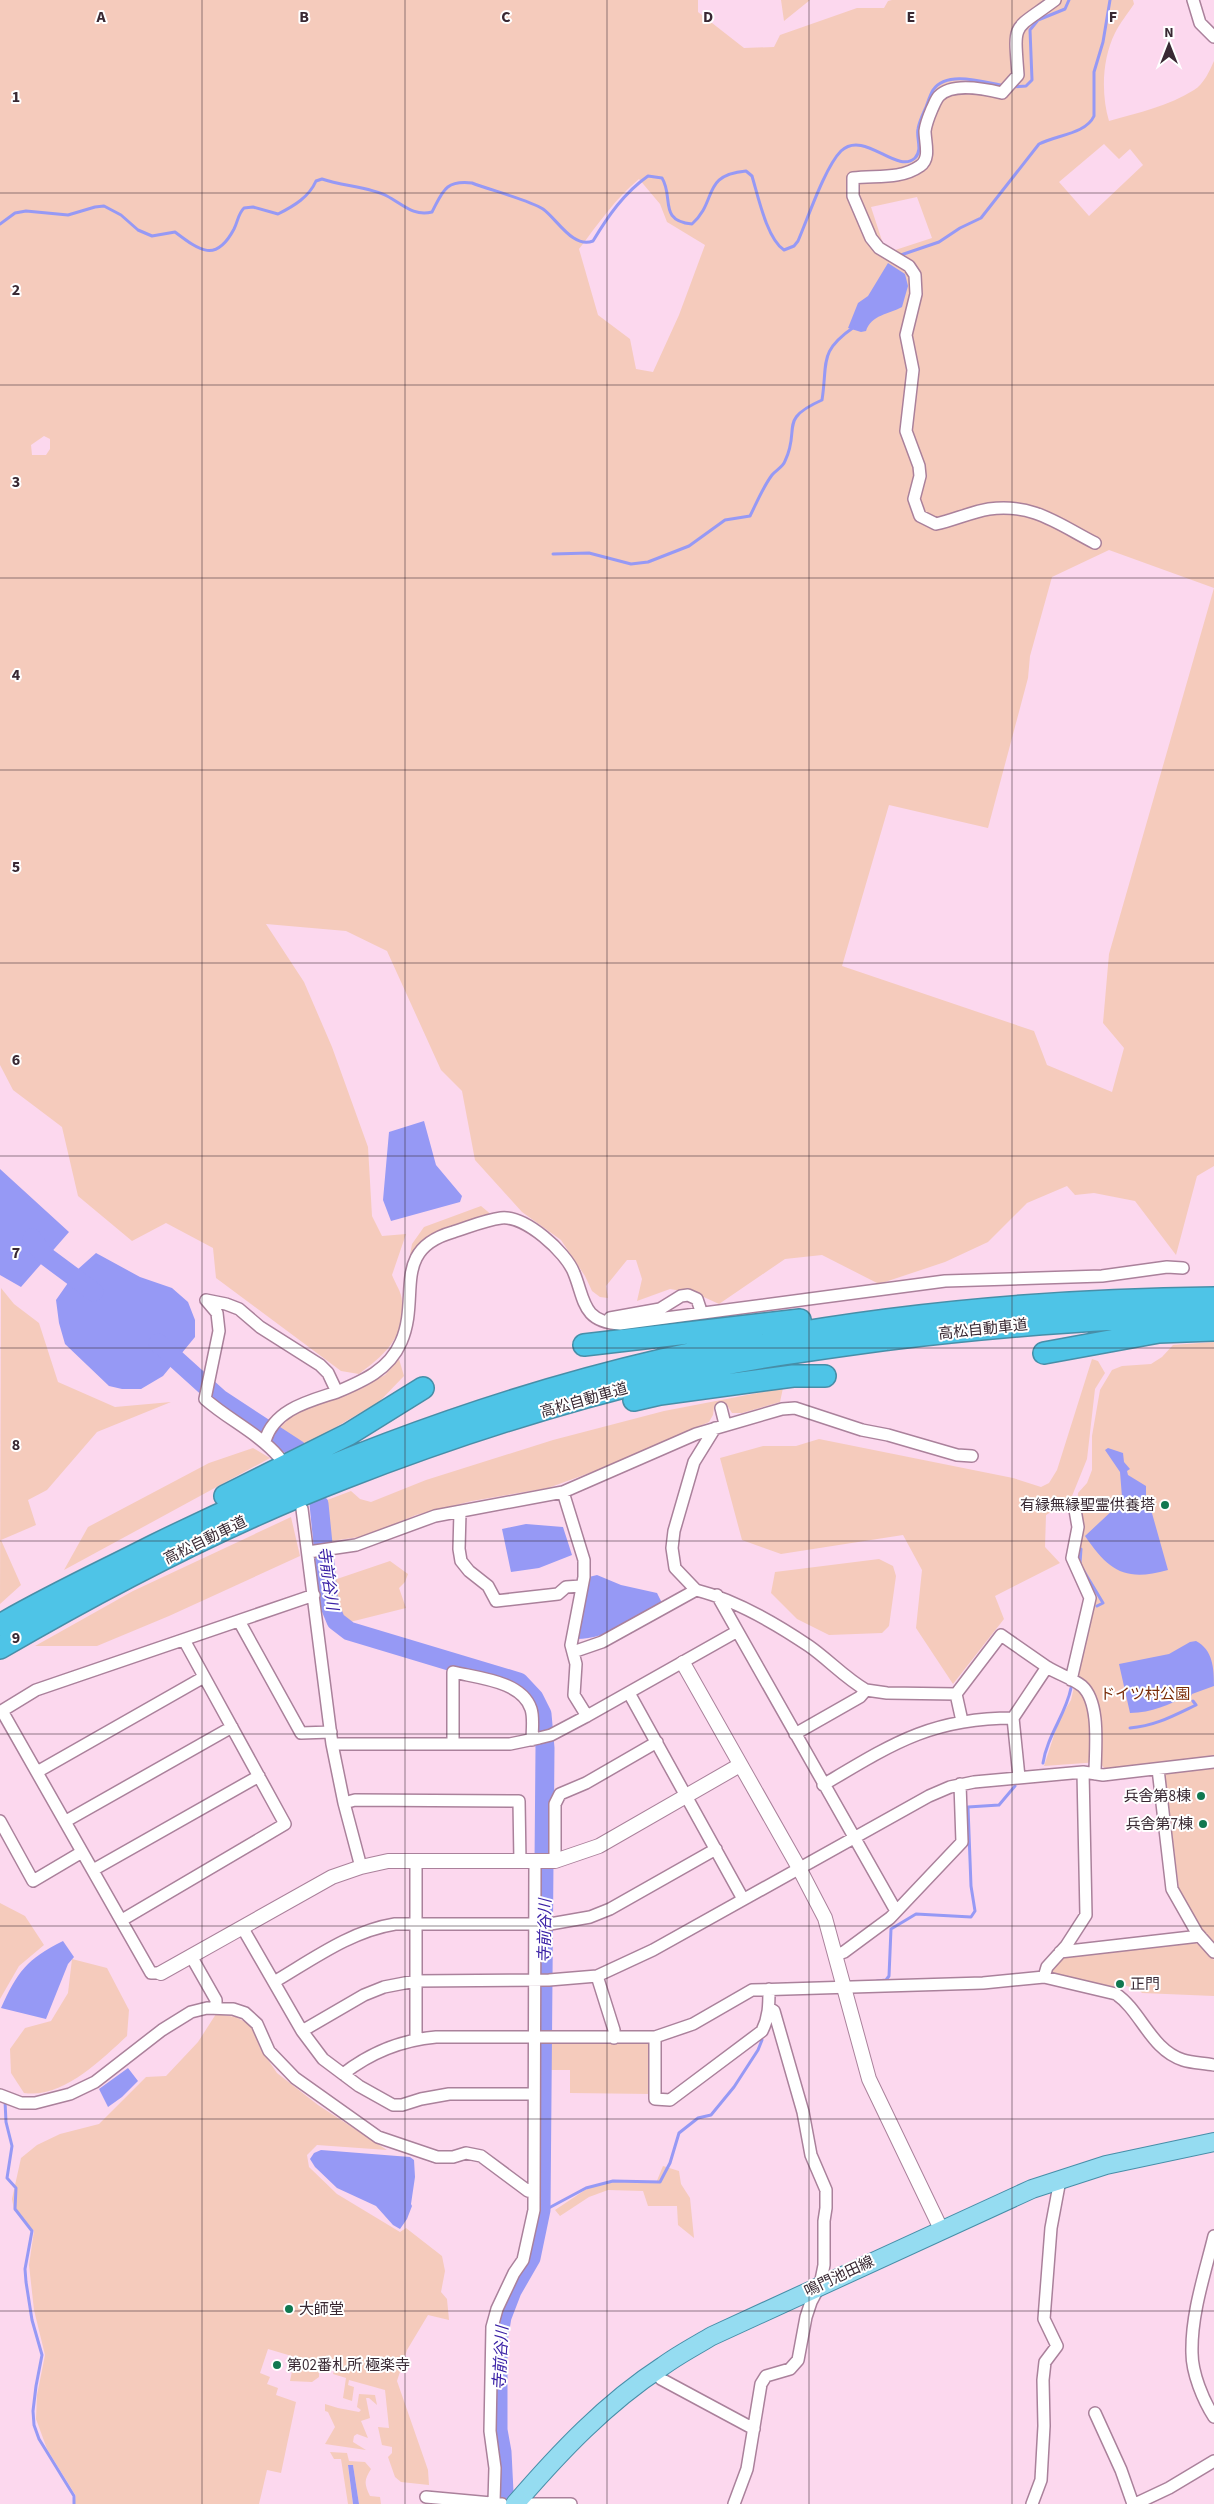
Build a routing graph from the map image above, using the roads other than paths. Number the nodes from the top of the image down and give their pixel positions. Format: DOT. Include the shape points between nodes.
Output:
graph roads {
  1 [pos="1055,0"];
  2 [pos="1193,0"];
  3 [pos="1214,37"];
  4 [pos="1095,543"];
  5 [pos="1183,1268"];
  6 [pos="1214,1298"];
  7 [pos="700,1308"];
  8 [pos="968,1310"];
  9 [pos="1214,1316"];
  10 [pos="601,1320"];
  11 [pos="1214,1330"];
  12 [pos="584,1345"];
  13 [pos="1044,1353"];
  14 [pos="824,1376"];
  15 [pos="423,1388"];
  16 [pos="337,1392"];
  17 [pos="722,1408"];
  18 [pos="720,1426"];
  19 [pos="483,1429"];
  20 [pos="268,1436"];
  21 [pos="972,1456"];
  22 [pos="279,1457"];
  23 [pos="563,1492"];
  24 [pos="1074,1504"];
  25 [pos="302,1509"];
  26 [pos="460,1512"];
  27 [pos="318,1550"];
  28 [pos="581,1586"];
  29 [pos="696,1590"];
  30 [pos="314,1595"];
  31 [pos="717,1595"];
  32 [pos="40,1602"];
  33 [pos="239,1621"];
  34 [pos="0,1625"];
  35 [pos="736,1632"];
  36 [pos="184,1640"];
  37 [pos="0,1648"];
  38 [pos="573,1652"];
  39 [pos="682,1663"];
  40 [pos="1047,1667"];
  41 [pos="204,1677"];
  42 [pos="1071,1680"];
  43 [pos="866,1690"];
  44 [pos="629,1693"];
  45 [pos="956,1694"];
  46 [pos="1,1711"];
  47 [pos="587,1716"];
  48 [pos="1013,1718"];
  49 [pos="962,1721"];
  50 [pos="232,1727"];
  51 [pos="331,1732"];
  52 [pos="795,1734"];
  53 [pos="536,1739"];
  54 [pos="657,1742"];
  55 [pos="332,1744"];
  56 [pos="454,1744"];
  57 [pos="1214,1762"];
  58 [pos="740,1765"];
  59 [pos="1158,1769"];
  60 [pos="37,1772"];
  61 [pos="1082,1772"];
  62 [pos="1094,1774"];
  63 [pos="259,1776"];
  64 [pos="1019,1777"];
  65 [pos="960,1784"];
  66 [pos="823,1785"];
  67 [pos="687,1795"];
  68 [pos="344,1803"];
  69 [pos="66,1821"];
  70 [pos="0,1822"];
  71 [pos="854,1838"];
  72 [pos="716,1850"];
  73 [pos="82,1852"];
  74 [pos="416,1862"];
  75 [pos="520,1862"];
  76 [pos="545,1862"];
  77 [pos="361,1867"];
  78 [pos="799,1868"];
  79 [pos="93,1870"];
  80 [pos="743,1899"];
  81 [pos="896,1912"];
  82 [pos="122,1920"];
  83 [pos="416,1923"];
  84 [pos="542,1924"];
  85 [pos="242,1927"];
  86 [pos="1200,1936"];
  87 [pos="1060,1952"];
  88 [pos="1214,1952"];
  89 [pos="836,1955"];
  90 [pos="191,1956"];
  91 [pos="161,1974"];
  92 [pos="598,1976"];
  93 [pos="1044,1978"];
  94 [pos="415,1981"];
  95 [pos="541,1981"];
  96 [pos="274,1982"];
  97 [pos="844,1986"];
  98 [pos="769,1989"];
  99 [pos="216,2007"];
  100 [pos="769,2008"];
  101 [pos="302,2031"];
  102 [pos="540,2037"];
  103 [pos="655,2037"];
  104 [pos="614,2038"];
  105 [pos="416,2039"];
  106 [pos="1214,2064"];
  107 [pos="342,2074"];
  108 [pos="533,2094"];
  109 [pos="0,2095"];
  110 [pos="1214,2142"];
  111 [pos="1060,2180"];
  112 [pos="533,2192"];
  113 [pos="941,2229"];
  114 [pos="1214,2236"];
  115 [pos="820,2285"];
  116 [pos="657,2370"];
  117 [pos="1095,2413"];
  118 [pos="1214,2417"];
  119 [pos="754,2429"];
  120 [pos="1214,2461"];
  121 [pos="426,2496"];
  122 [pos="498,2503"];
  123 [pos="515,2504"];
  124 [pos="526,2504"];
  125 [pos="571,2504"];
  126 [pos="734,2504"];
  127 [pos="1032,2504"];
  128 [pos="1134,2504"];
  1 -- 4 [label="street" via="1018,27 1015,34 1018,75 1002,93 981,87 944,92 938,97 927,121 927,155 921,166 894,176 853,178 853,196 871,238 879,248 909,266 915,275 916,294 906,335 912,370 906,431 919,466 914,499 920,516 936,524 989,509 1034,511"];
  2 -- 3 [label="street" via="1200,23"];
  5 -- 10 [label="street" via="1167,1267 1102,1276 945,1281 620,1324"];
  6 -- 8 [label="highway, 高松自動車道" via="1059,1303"];
  7 -- 10 [label="street" via="697,1299 681,1296 660,1309"];
  8 -- 12 [label="highway" via="903,1308"];
  8 -- 32 [label="highway, 高松自動車道" via="819,1330 662,1360 483,1410 400,1438 274,1489"];
  9 -- 19 [label="highway, 高松自動車道" via="1140,1316 970,1329 763,1357 668,1376"];
  10 -- 16 [label="street" via="589,1312 580,1296 574,1272 554,1247 531,1226 502,1218 430,1240 413,1265 409,1312 401,1342 389,1361 369,1378"];
  11 -- 13 [label="highway" via="1159,1332"];
  14 -- 19 [label="highway" via="793,1376 660,1394 567,1416"];
  15 -- 32 [label="highway" via="349,1434 200,1509"];
  16 -- 20 [label="street" via="291,1408"];
  16 -- 20 [label="street" via="328,1373 320,1365 260,1327 239,1309 206,1300 217,1313 219,1331 205,1398 220,1412"];
  17 -- 18 [label="street"];
  18 -- 21 [label="street" via="795,1408 862,1430"];
  18 -- 23 [label="street"];
  18 -- 29 [label="street" via="694,1462 674,1531 675,1568"];
  19 -- 37 [label="highway, 高松自動車道" via="343,1478 278,1505 52,1618"];
  20 -- 22 [label="street"];
  23 -- 26 [label="street"];
  23 -- 28 [label="street" via="584,1560"];
  24 -- 42 [label="street" via="1078,1527 1072,1558 1090,1598"];
  25 -- 27 [label="street"];
  26 -- 27 [label="street" via="435,1516 356,1545"];
  26 -- 28 [label="street" via="461,1561 488,1586 496,1601 558,1594 566,1587"];
  27 -- 30 [label="street"];
  28 -- 38 [label="street" via="571,1645"];
  29 -- 31 [label="street"];
  29 -- 38 [label="street" via="602,1642"];
  30 -- 33 [label="street"];
  30 -- 51 [label="street"];
  31 -- 35 [label="street"];
  31 -- 43 [label="street" via="810,1647 848,1680"];
  32 -- 34 [label="highway, 高松自動車道"];
  33 -- 36 [label="street"];
  33 -- 51 [label="street" via="301,1733"];
  35 -- 39 [label="street"];
  35 -- 52 [label="street"];
  36 -- 41 [label="street"];
  36 -- 46 [label="street" via="36,1690"];
  38 -- 47 [label="street" via="576,1664 574,1694"];
  39 -- 44 [label="street"];
  39 -- 58 [label="street"];
  40 -- 42 [label="street"];
  40 -- 45 [label="street" via="1001,1635"];
  40 -- 48 [label="street"];
  41 -- 50 [label="street"];
  41 -- 60 [label="street"];
  42 -- 62 [label="street" via="1083,1687 1091,1700 1095,1717"];
  43 -- 45 [label="street"];
  43 -- 52 [label="street" via="860,1697"];
  44 -- 47 [label="street"];
  44 -- 54 [label="street"];
  45 -- 49 [label="street"];
  46 -- 60 [label="street"];
  47 -- 53 [label="street" via="551,1735"];
  48 -- 49 [label="street"];
  48 -- 64 [label="street"];
  49 -- 66 [label="street" via="915,1734"];
  50 -- 63 [label="street"];
  50 -- 69 [label="street"];
  51 -- 55 [label="street"];
  52 -- 66 [label="street"];
  53 -- 56 [label="street" via="510,1744"];
  53 -- 56 [label="street" via="532,1711 520,1693 510,1687 454,1672"];
  54 -- 67 [label="street"];
  54 -- 76 [label="street" via="586,1783 560,1794 554,1804"];
  55 -- 56 [label="street"];
  55 -- 68 [label="street"];
  57 -- 59 [label="street"];
  58 -- 67 [label="street"];
  58 -- 78 [label="street"];
  59 -- 62 [label="street"];
  59 -- 86 [label="street" via="1172,1890"];
  60 -- 69 [label="street"];
  61 -- 62 [label="street"];
  61 -- 64 [label="street"];
  61 -- 87 [label="street" via="1086,1915"];
  63 -- 79 [label="street"];
  63 -- 82 [label="street" via="286,1824"];
  64 -- 65 [label="street"];
  65 -- 71 [label="street" via="929,1796"];
  65 -- 81 [label="street" via="962,1842"];
  66 -- 71 [label="street"];
  67 -- 72 [label="street"];
  67 -- 76 [label="street" via="599,1846"];
  68 -- 75 [label="street" via="355,1800 519,1801"];
  68 -- 77 [label="street"];
  69 -- 73 [label="street"];
  70 -- 73 [label="street" via="33,1880"];
  71 -- 78 [label="street"];
  71 -- 81 [label="street"];
  72 -- 80 [label="street"];
  72 -- 84 [label="street" via="610,1909 590,1917"];
  73 -- 79 [label="street"];
  74 -- 75 [label="street"];
  74 -- 77 [label="street" via="388,1861"];
  74 -- 83 [label="street"];
  75 -- 76 [label="street"];
  76 -- 84 [label="street"];
  77 -- 85 [label="street" via="332,1877"];
  78 -- 80 [label="street"];
  78 -- 89 [label="street" via="825,1918"];
  79 -- 82 [label="street"];
  80 -- 92 [label="street" via="653,1950"];
  81 -- 89 [label="street"];
  82 -- 91 [label="street" via="151,1973"];
  83 -- 84 [label="street"];
  83 -- 94 [label="street"];
  83 -- 96 [label="street" via="376,1927 356,1935"];
  84 -- 95 [label="street"];
  85 -- 90 [label="street"];
  85 -- 96 [label="street"];
  86 -- 87 [label="street"];
  86 -- 88 [label="street"];
  87 -- 93 [label="street" via="1047,1967"];
  89 -- 97 [label="street"];
  90 -- 91 [label="street"];
  90 -- 99 [label="street" via="216,2000"];
  92 -- 95 [label="street"];
  92 -- 104 [label="street"];
  93 -- 97 [label="street" via="983,1983"];
  93 -- 106 [label="street" via="1116,1994 1151,2036 1170,2053 1182,2060"];
  94 -- 95 [label="street"];
  94 -- 101 [label="street" via="384,1987"];
  94 -- 105 [label="street"];
  95 -- 102 [label="street"];
  96 -- 101 [label="street"];
  97 -- 98 [label="street"];
  97 -- 113 [label="street" via="869,2079"];
  98 -- 100 [label="street"];
  98 -- 103 [label="street" via="752,1990 693,2024"];
  99 -- 109 [label="street" via="191,2012 162,2030 95,2082 70,2094 35,2103"];
  99 -- 112 [label="street" via="245,2014 257,2024 269,2051 295,2078 378,2137 437,2157 466,2153 481,2156"];
  100 -- 103 [label="street" via="762,2031 670,2100 655,2098"];
  100 -- 115 [label="street" via="774,2011 811,2155 826,2190 824,2265"];
  101 -- 107 [label="street" via="323,2059"];
  102 -- 104 [label="street"];
  102 -- 105 [label="street"];
  102 -- 108 [label="street"];
  103 -- 104 [label="street"];
  105 -- 107 [label="street" via="385,2049"];
  107 -- 108 [label="street" via="393,2105 449,2094"];
  108 -- 112 [label="street"];
  110 -- 111 [label="main road, 鳴門池田線" via="1106,2165"];
  111 -- 113 [label="main road, 鳴門池田線"];
  111 -- 127 [label="street" via="1044,2318 1057,2346 1045,2362 1041,2480"];
  112 -- 122 [label="street" via="534,2210 523,2260 497,2309 492,2327 490,2431"];
  113 -- 115 [label="main road, 鳴門池田線"];
  114 -- 118 [label="street" via="1197,2308 1192,2353 1204,2398"];
  115 -- 116 [label="main road, 鳴門池田線" via="712,2336"];
  115 -- 119 [label="street" via="806,2317 798,2360 790,2369 766,2376 761,2384"];
  116 -- 119 [label="street" via="661,2379"];
  116 -- 123 [label="main road, 鳴門池田線" via="590,2424"];
  117 -- 128 [label="street"];
  119 -- 126 [label="street" via="747,2469"];
  120 -- 128 [label="street"];
  121 -- 122 [label="street"];
  124 -- 125 [label="street"];
}
